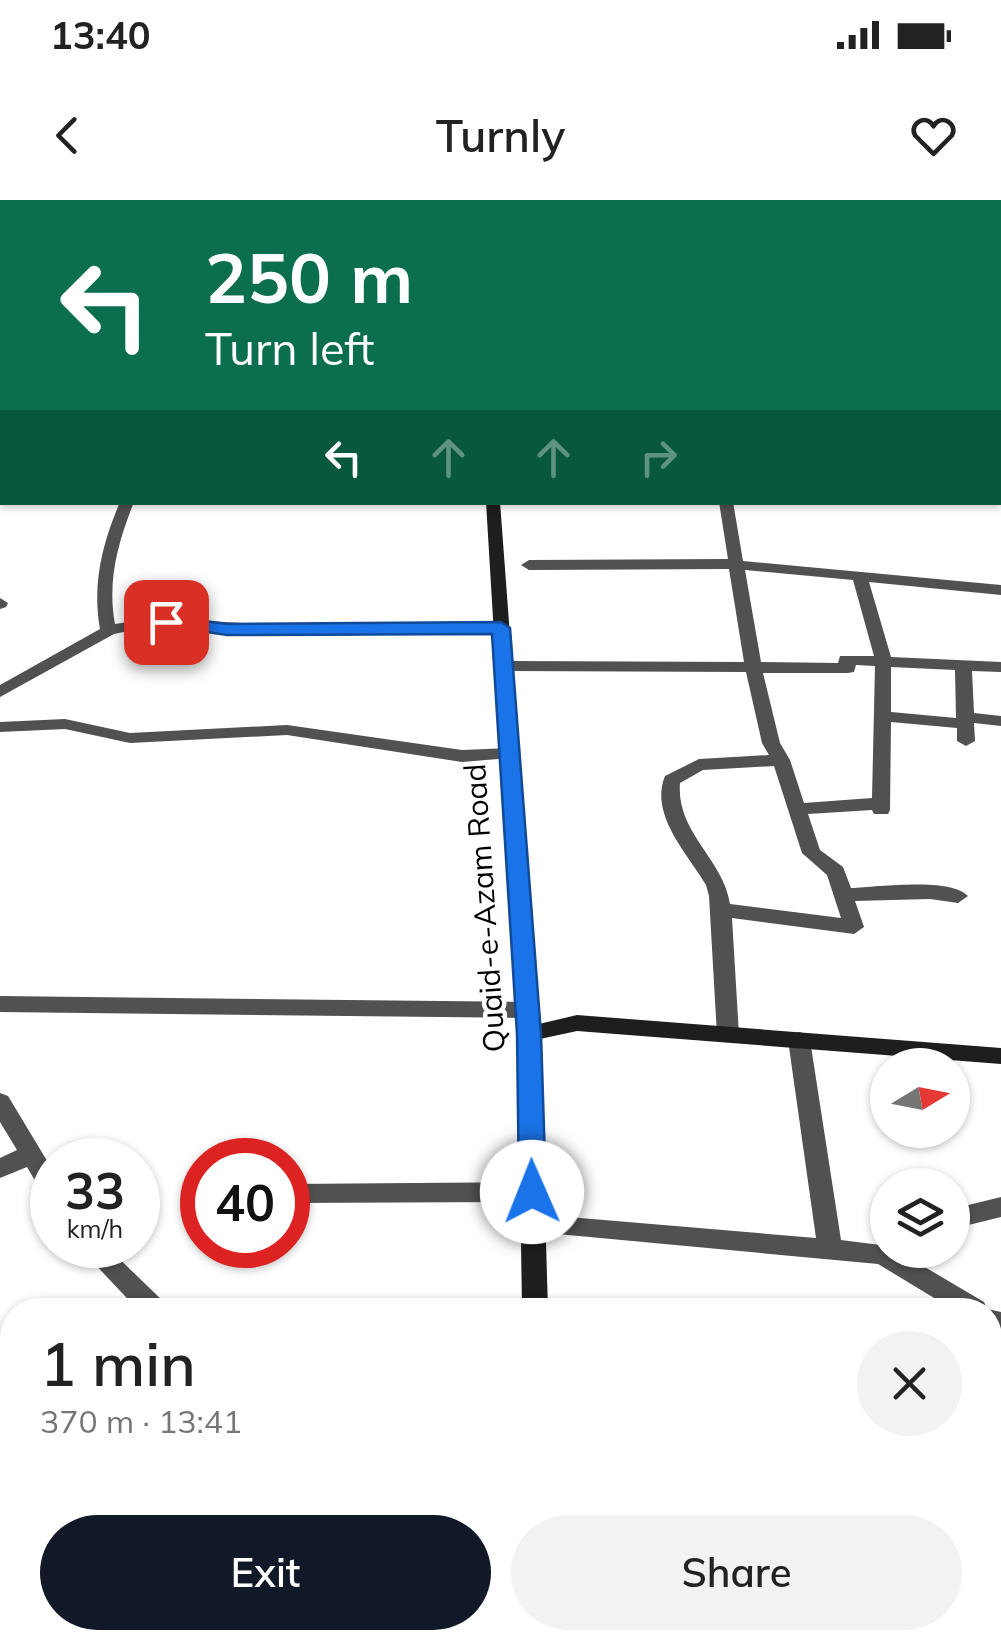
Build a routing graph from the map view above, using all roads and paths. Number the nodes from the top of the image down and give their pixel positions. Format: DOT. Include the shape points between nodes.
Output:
graph roads {
  1 [pos="126,505"];
  2 [pos="493,505"];
  3 [pos="727,505"];
  4 [pos="738,564"];
  5 [pos="530,565"];
  6 [pos="859,575"];
  7 [pos="1001,590"];
  8 [pos="501,628"];
  9 [pos="108,631"];
  10 [pos="883,659"];
  11 [pos="963,663"];
  12 [pos="504,666"];
  13 [pos="753,667"];
  14 [pos="1001,667"];
  15 [pos="0,692"];
  16 [pos="882,716"];
  17 [pos="1001,721"];
  18 [pos="0,727"];
  19 [pos="966,727"];
  20 [pos="510,753"];
  21 [pos="781,760"];
  22 [pos="797,809"];
  23 [pos="843,894"];
  24 [pos="958,896"];
  25 [pos="720,910"];
  26 [pos="0,1004"];
  27 [pos="527,1010"];
  28 [pos="529,1034"];
  29 [pos="728,1035"];
  30 [pos="799,1040"];
  31 [pos="1001,1056"];
  32 [pos="0,1102"];
  33 [pos="30,1152"];
  34 [pos="30,1154"];
  35 [pos="0,1169"];
  36 [pos="532,1192"];
  37 [pos="310,1194"];
  38 [pos="1001,1207"];
  39 [pos="970,1215"];
  40 [pos="533,1224"];
  41 [pos="830,1250"];
  42 [pos="870,1251"];
  43 [pos="112,1268"];
  44 [pos="911,1268"];
  45 [pos="143,1298"];
  46 [pos="535,1298"];
  47 [pos="957,1298"];
  1 -- 9 [label="street" via="110,541 102,589"];
  2 -- 8 [label="street, Quaid-e-Azam Road"];
  3 -- 4 [label="street"];
  4 -- 5 [label="street"];
  4 -- 6 [label="street"];
  4 -- 13 [label="street"];
  6 -- 7 [label="street"];
  6 -- 10 [label="street"];
  8 -- 9 [label="street" via="227,629 166,622"];
  8 -- 12 [label="street, Quaid-e-Azam Road"];
  9 -- 15 [label="street"];
  10 -- 11 [label="street"];
  10 -- 13 [label="street" via="846,660 848,668"];
  10 -- 16 [label="street"];
  11 -- 14 [label="street"];
  11 -- 19 [label="street"];
  12 -- 13 [label="street"];
  12 -- 20 [label="street, Quaid-e-Azam Road"];
  13 -- 21 [label="street"];
  16 -- 19 [label="street"];
  16 -- 22 [label="street" via="881,807"];
  17 -- 19 [label="street"];
  18 -- 20 [label="street" via="64,724 130,738 287,730 462,756"];
  20 -- 27 [label="street, Quaid-e-Azam Road"];
  21 -- 22 [label="street"];
  21 -- 25 [label="street" via="698,764 670,780 667,801 718,889"];
  22 -- 23 [label="street" via="812,853 836,872"];
  23 -- 24 [label="street"];
  23 -- 25 [label="street" via="854,928"];
  25 -- 29 [label="street"];
  26 -- 27 [label="street"];
  27 -- 28 [label="street, Quaid-e-Azam Road"];
  28 -- 29 [label="street" via="576,1023"];
  28 -- 36 [label="street, Quaid-e-Azam Road"];
  29 -- 30 [label="street"];
  30 -- 31 [label="street"];
  30 -- 41 [label="street"];
  32 -- 33 [label="street"];
  34 -- 35 [label="street"];
  36 -- 37 [label="street"];
  36 -- 40 [label="street, Quaid-e-Azam Road"];
  38 -- 39 [label="street"];
  40 -- 41 [label="street"];
  40 -- 46 [label="street, Quaid-e-Azam Road"];
  41 -- 42 [label="street"];
  43 -- 45 [label="street"];
  44 -- 47 [label="street"];
}
